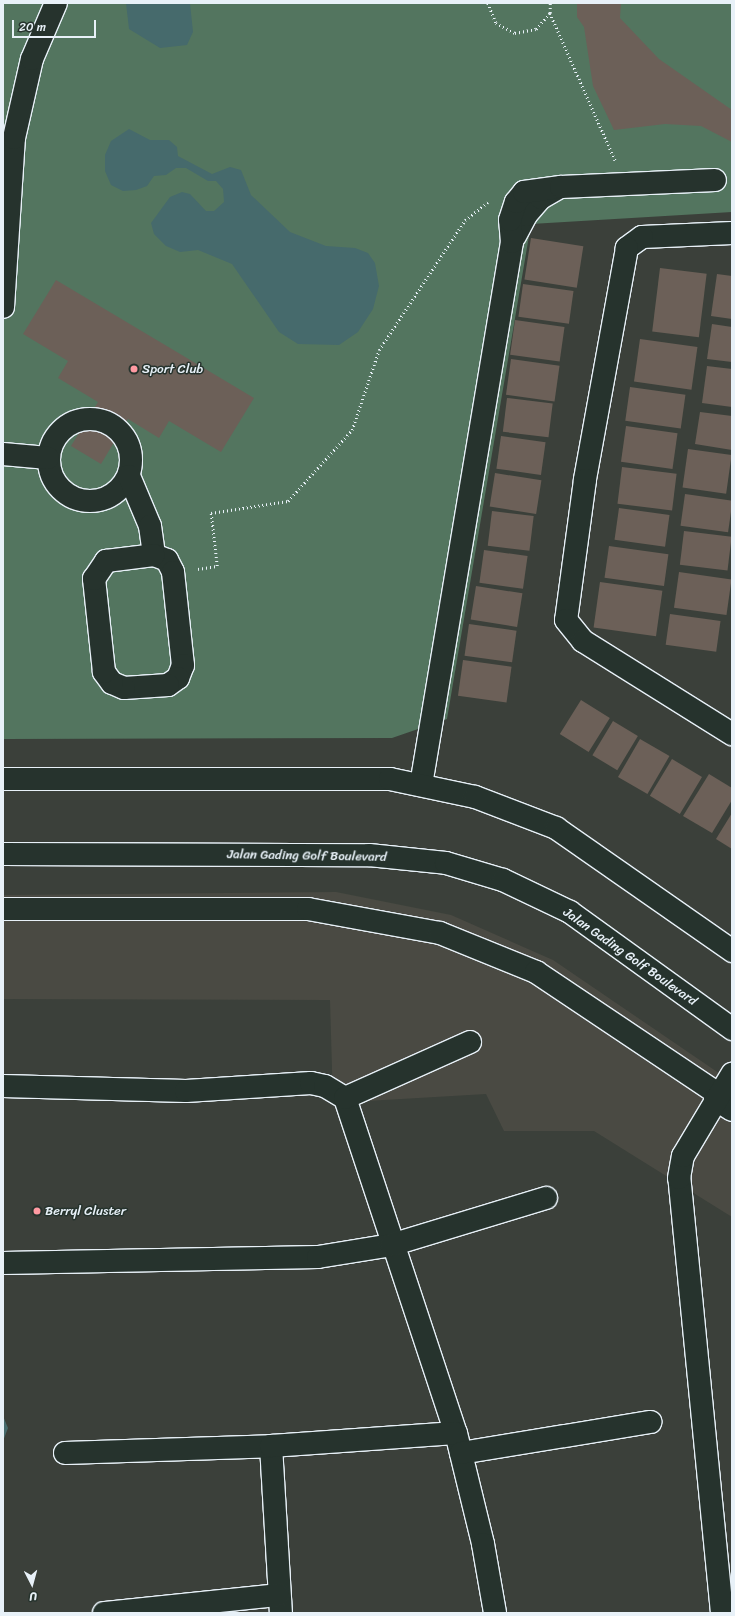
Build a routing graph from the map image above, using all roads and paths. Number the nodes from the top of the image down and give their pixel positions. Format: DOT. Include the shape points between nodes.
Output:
graph roads {
  1 [pos="56,3"];
  2 [pos="488,3"];
  3 [pos="550,3"];
  4 [pos="550,13"];
  5 [pos="715,180"];
  6 [pos="625,182"];
  7 [pos="490,201"];
  8 [pos="732,232"];
  9 [pos="3,307"];
  10 [pos="3,454"];
  11 [pos="48,458"];
  12 [pos="129,476"];
  13 [pos="154,555"];
  14 [pos="173,572"];
  15 [pos="732,734"];
  16 [pos="3,779"];
  17 [pos="421,785"];
  18 [pos="3,854"];
  19 [pos="3,909"];
  20 [pos="732,951"];
  21 [pos="732,1029"];
  22 [pos="470,1042"];
  23 [pos="732,1074"];
  24 [pos="3,1086"];
  25 [pos="345,1098"];
  26 [pos="722,1101"];
  27 [pos="546,1198"];
  28 [pos="391,1245"];
  29 [pos="3,1262"];
  30 [pos="650,1422"];
  31 [pos="459,1443"];
  32 [pos="271,1446"];
  33 [pos="65,1453"];
  34 [pos="280,1604"];
  35 [pos="104,1613"];
  36 [pos="495,1613"];
  37 [pos="722,1613"];
  1 -- 9 [label="street" via="32,59 14,138"];
  2 -- 4 [label="path" via="496,22 515,33 536,29"];
  3 -- 4 [label="path"];
  4 -- 6 [label="path"];
  5 -- 6 [label="street"];
  6 -- 17 [label="street" via="561,187 541,198 526,215 512,242"];
  7 -- 14 [label="path" via="465,220 379,350 352,430 288,501 211,513 216,566"];
  8 -- 15 [label="street" via="642,236 627,248 585,480 566,620 583,641"];
  10 -- 11 [label="street"];
  11 -- 12 [label="street" via="51,477 63,492 80,501 106,498 117,492"];
  11 -- 12 [label="street" via="52,443 61,430 75,421 91,418 107,422 120,431 129,445 132,460"];
  12 -- 13 [label="street" via="150,526"];
  13 -- 14 [label="street" via="167,560"];
  13 -- 14 [label="street" via="106,561 94,578 104,672 112,683 124,688 146,687 168,685 178,678 184,665"];
  16 -- 17 [label="street" via="390,779"];
  17 -- 20 [label="street" via="475,797 556,828"];
  18 -- 21 [label="street, Jalan Gading Golf Boulevard" via="369,855 446,863 503,880 570,912"];
  19 -- 26 [label="street" via="308,909 440,933 536,972"];
  22 -- 25 [label="street"];
  23 -- 26 [label="street"];
  24 -- 25 [label="street" via="186,1090 312,1083 325,1086"];
  25 -- 28 [label="street"];
  26 -- 37 [label="street" via="683,1156 679,1178"];
  27 -- 28 [label="street"];
  28 -- 29 [label="street" via="318,1257"];
  28 -- 31 [label="street"];
  30 -- 31 [label="street"];
  31 -- 32 [label="street"];
  31 -- 36 [label="street" via="484,1544"];
  32 -- 33 [label="street"];
  32 -- 34 [label="street"];
  34 -- 35 [label="street"];
}
